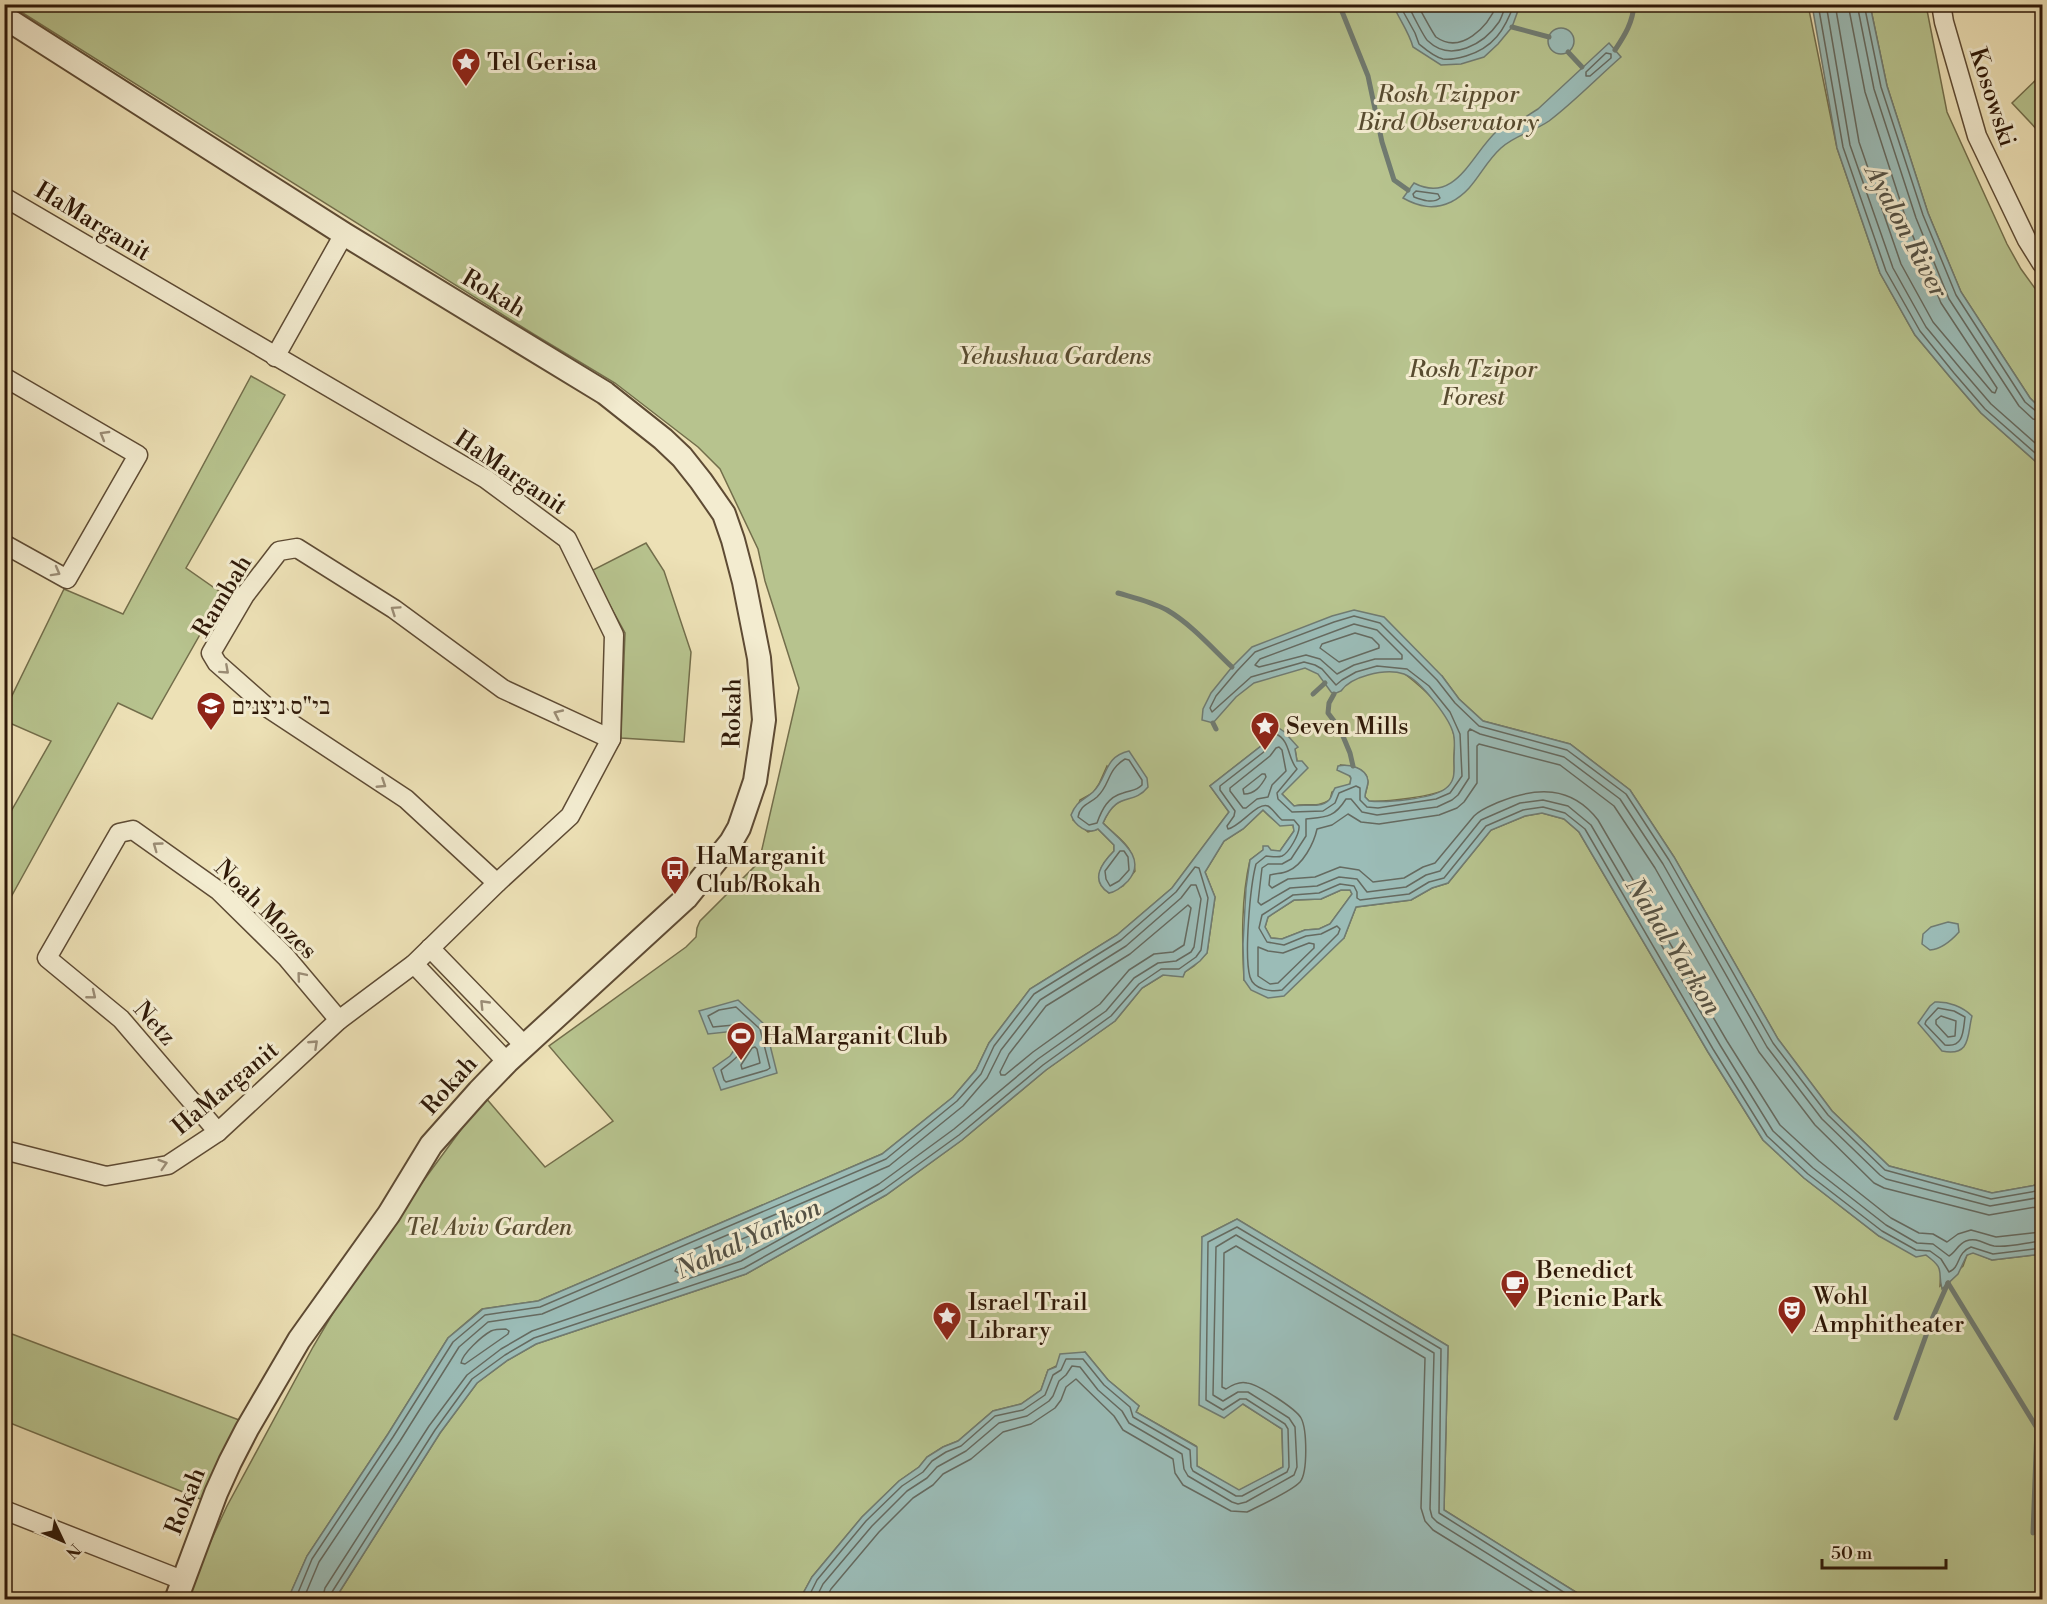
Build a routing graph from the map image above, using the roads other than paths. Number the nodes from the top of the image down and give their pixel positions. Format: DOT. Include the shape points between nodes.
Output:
graph roads {
  1 [pos="1941,4"];
  2 [pos="4,17"];
  3 [pos="4,197"];
  4 [pos="344,234"];
  5 [pos="2043,264"];
  6 [pos="275,357"];
  7 [pos="4,377"];
  8 [pos="4,544"];
  9 [pos="611,739"];
  10 [pos="497,884"];
  11 [pos="430,948"];
  12 [pos="47,958"];
  13 [pos="414,964"];
  14 [pos="339,1020"];
  15 [pos="525,1046"];
  16 [pos="507,1062"];
  17 [pos="218,1132"];
  18 [pos="4,1150"];
  19 [pos="4,1510"];
  20 [pos="179,1590"];
  1 -- 5 [label="street, Kosowski" via="1977,136 2027,240"];
  2 -- 4 [label="street, Rokah"];
  3 -- 6 [label="street, HaMarganit"];
  4 -- 6 [label="street"];
  4 -- 15 [label="street, Rokah" via="605,393 663,439 724,514 744,582 759,658 764,720 755,781 739,828 686,898"];
  6 -- 9 [label="street, HaMarganit" via="486,479 567,539 614,635"];
  8 -- 7 [label="street, one-way" via="67,579 138,455"];
  9 -- 10 [label="street, HaMarganit" via="570,816"];
  9 -- 10 [label="street, Rambah, one-way" via="503,689 394,609 297,548 279,550 245,595 211,653 268,708 406,799"];
  10 -- 11 [label="street, HaMarganit"];
  11 -- 13 [label="street, HaMarganit"];
  15 -- 11 [label="street, one-way"];
  14 -- 12 [label="street, Noah Mozes, one-way" via="286,957 219,891 133,830 119,832"];
  12 -- 17 [label="street, Netz, one-way" via="121,1019"];
  13 -- 14 [label="street, HaMarganit"];
  13 -- 16 [label="street"];
  17 -- 14 [label="street, HaMarganit, one-way"];
  15 -- 16 [label="street, Rokah"];
  16 -- 20 [label="street, Rokah" via="431,1145 389,1214 299,1340 230,1462"];
  18 -- 17 [label="street, HaMarganit, one-way" via="106,1176 168,1165"];
  19 -- 20 [label="street"];
}
